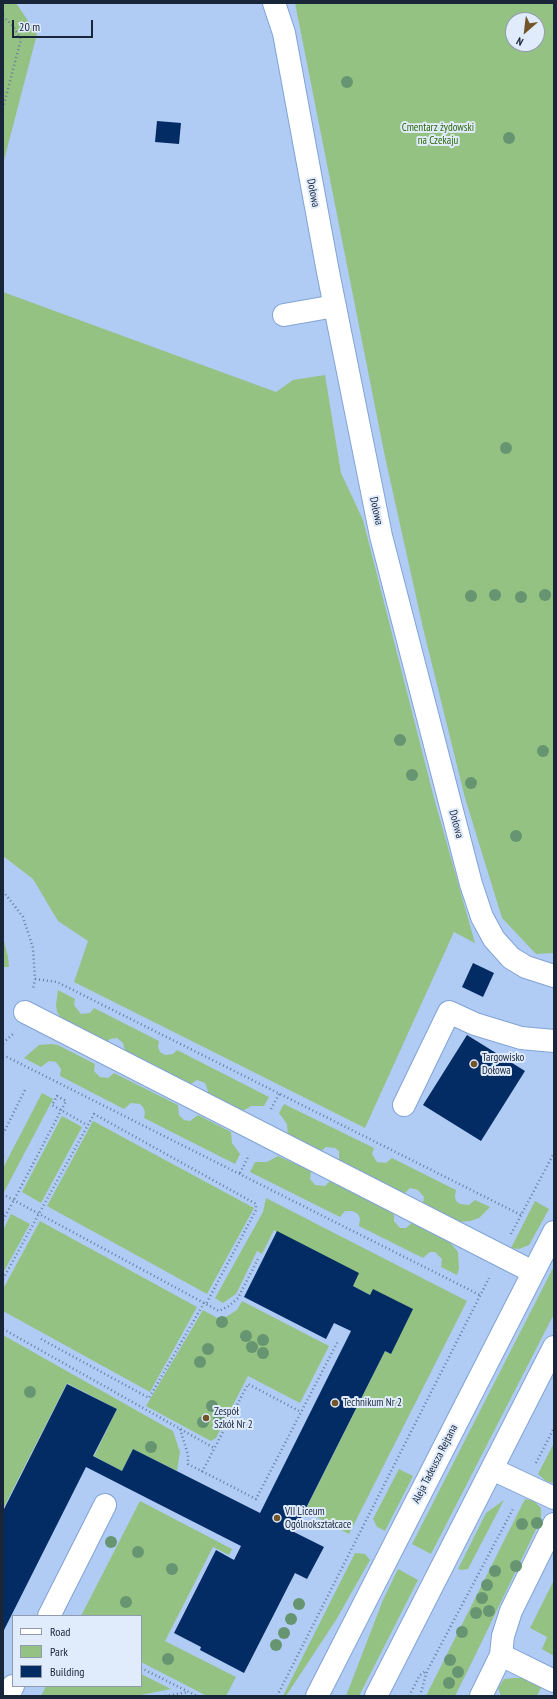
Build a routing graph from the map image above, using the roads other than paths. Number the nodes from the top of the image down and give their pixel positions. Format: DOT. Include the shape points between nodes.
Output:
graph roads {
  1 [pos="274,3"];
  2 [pos="335,306"];
  3 [pos="284,315"];
  4 [pos="554,976"];
  5 [pos="26,1012"];
  6 [pos="554,1041"];
  7 [pos="404,1105"];
  8 [pos="554,1232"];
  9 [pos="534,1272"];
  10 [pos="554,1347"];
  11 [pos="492,1469"];
  12 [pos="554,1498"];
  13 [pos="105,1505"];
  14 [pos="554,1524"];
  15 [pos="50,1615"];
  16 [pos="501,1655"];
  17 [pos="554,1681"];
  18 [pos="12,1687"];
  19 [pos="8,1696"];
  20 [pos="317,1696"];
  21 [pos="376,1696"];
  22 [pos="481,1696"];
  1 -- 2 [label="street, Dołowa" via="284,33"];
  2 -- 3 [label="street"];
  2 -- 4 [label="street, Dołowa" via="381,536 471,884 482,917 494,939 511,958 526,967"];
  5 -- 9 [label="street"];
  6 -- 7 [label="street" via="521,1038 475,1024 449,1012"];
  8 -- 9 [label="street, Aleja Tadeusza Rejtana"];
  9 -- 20 [label="street, Aleja Tadeusza Rejtana"];
  10 -- 11 [label="street"];
  11 -- 12 [label="street"];
  11 -- 21 [label="street"];
  13 -- 15 [label="street"];
  14 -- 16 [label="street" via="511,1611 503,1636"];
  16 -- 17 [label="street"];
  16 -- 22 [label="street"];
  18 -- 19 [label="street"];
}
